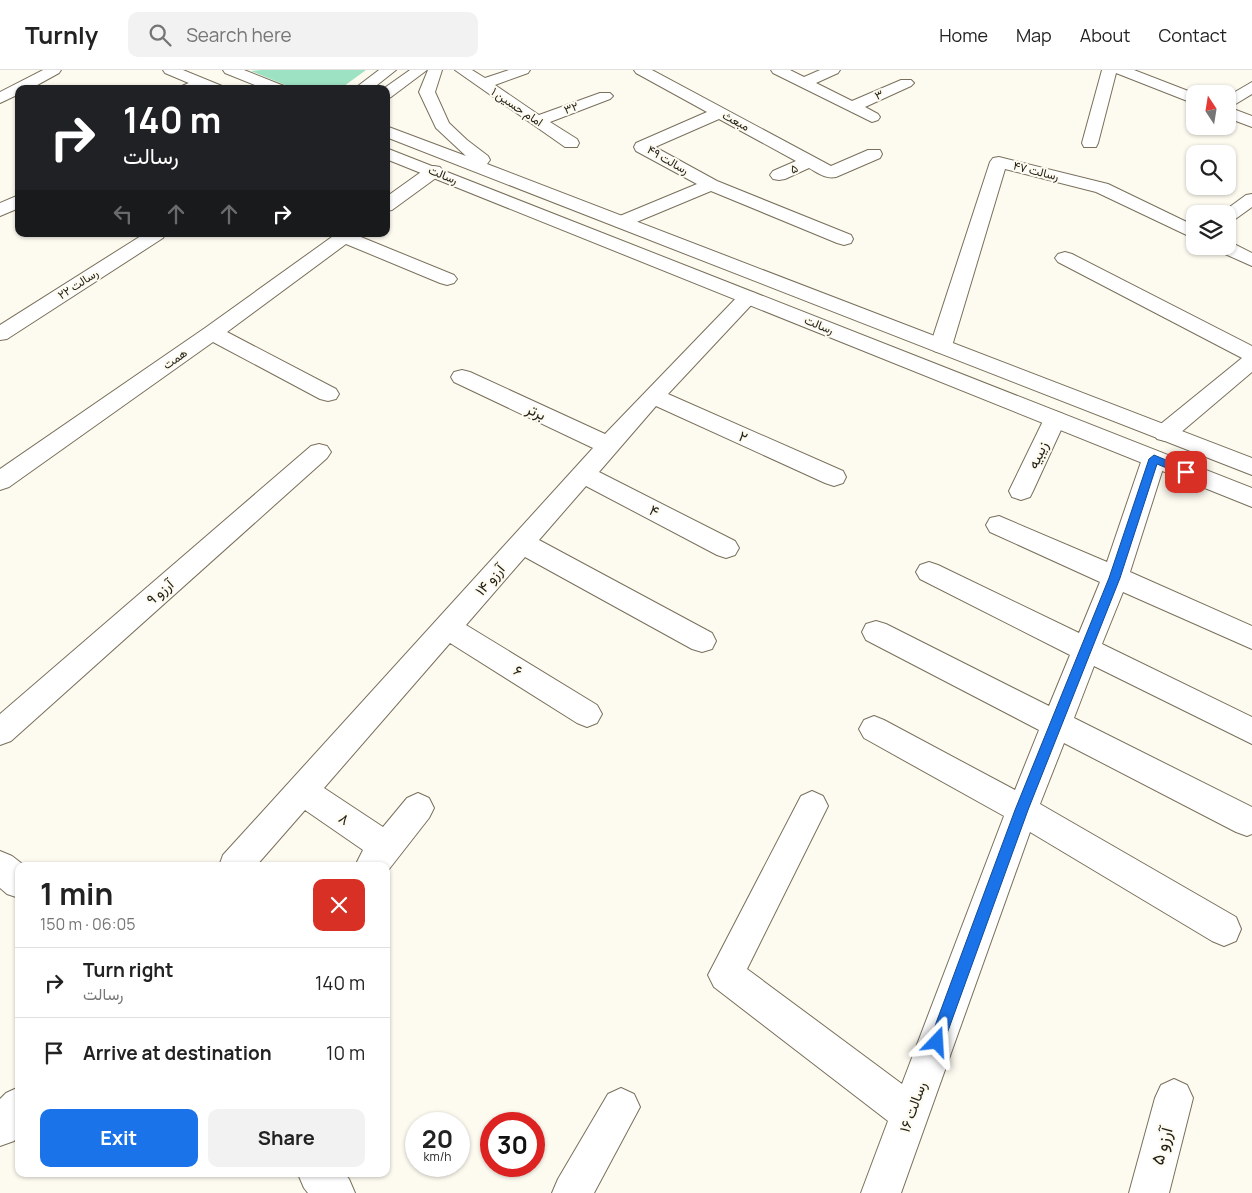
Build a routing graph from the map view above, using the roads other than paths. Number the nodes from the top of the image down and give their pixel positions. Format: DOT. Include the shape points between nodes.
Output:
graph roads {
  1 [pos="54,70"];
  2 [pos="170,70"];
  3 [pos="230,70"];
  4 [pos="389,70"];
  5 [pos="420,70"];
  6 [pos="435,70"];
  7 [pos="462,70"];
  8 [pos="523,70"];
  9 [pos="778,70"];
  10 [pos="833,70"];
  11 [pos="1109,70"];
  12 [pos="1121,70"];
  13 [pos="647,71"];
  14 [pos="0,80"];
  15 [pos="802,83"];
  16 [pos="483,84"];
  17 [pos="906,84"];
  18 [pos="26,85"];
  19 [pos="192,85"];
  20 [pos="269,85"];
  21 [pos="368,85"];
  22 [pos="15,86"];
  23 [pos="1252,87"];
  24 [pos="15,90"];
  25 [pos="390,91"];
  26 [pos="1186,95"];
  27 [pos="605,96"];
  28 [pos="831,97"];
  29 [pos="1236,97"];
  30 [pos="0,98"];
  31 [pos="813,104"];
  32 [pos="852,107"];
  33 [pos="719,112"];
  34 [pos="1236,115"];
  35 [pos="872,117"];
  36 [pos="537,121"];
  37 [pos="1252,122"];
  38 [pos="769,124"];
  39 [pos="752,130"];
  40 [pos="390,133"];
  41 [pos="1090,143"];
  42 [pos="571,144"];
  43 [pos="874,154"];
  44 [pos="390,155"];
  45 [pos="809,162"];
  46 [pos="434,172"];
  47 [pos="779,175"];
  48 [pos="504,176"];
  49 [pos="711,185"];
  50 [pos="1252,199"];
  51 [pos="15,202"];
  52 [pos="390,203"];
  53 [pos="1236,210"];
  54 [pos="0,211"];
  55 [pos="621,222"];
  56 [pos="1186,229"];
  57 [pos="151,237"];
  58 [pos="343,237"];
  59 [pos="351,237"];
  60 [pos="844,239"];
  61 [pos="1236,252"];
  62 [pos="1065,258"];
  63 [pos="1252,260"];
  64 [pos="447,279"];
  65 [pos="748,297"];
  66 [pos="212,333"];
  67 [pos="0,334"];
  68 [pos="941,346"];
  69 [pos="1252,355"];
  70 [pos="1252,361"];
  71 [pos="462,378"];
  72 [pos="328,394"];
  73 [pos="653,396"];
  74 [pos="1055,419"];
  75 [pos="610,446"];
  76 [pos="1159,446"];
  77 [pos="319,452"];
  78 [pos="1252,467"];
  79 [pos="583,474"];
  80 [pos="834,478"];
  81 [pos="0,481"];
  82 [pos="1021,491"];
  83 [pos="1252,498"];
  84 [pos="999,525"];
  85 [pos="522,543"];
  86 [pos="726,548"];
  87 [pos="929,572"];
  88 [pos="1115,578"];
  89 [pos="448,628"];
  90 [pos="876,632"];
  91 [pos="1252,638"];
  92 [pos="702,641"];
  93 [pos="1085,650"];
  94 [pos="587,714"];
  95 [pos="1056,722"];
  96 [pos="874,729"];
  97 [pos="1252,730"];
  98 [pos="0,732"];
  99 [pos="301,790"];
  100 [pos="812,806"];
  101 [pos="418,808"];
  102 [pos="1022,810"];
  103 [pos="1247,820"];
  104 [pos="379,857"];
  105 [pos="238,862"];
  106 [pos="0,867"];
  107 [pos="15,879"];
  108 [pos="1224,929"];
  109 [pos="1174,1098"];
  110 [pos="621,1107"];
  111 [pos="15,1110"];
  112 [pos="911,1114"];
  113 [pos="0,1127"];
  114 [pos="321,1177"];
  115 [pos="335,1193"];
  116 [pos="572,1193"];
  117 [pos="881,1193"];
  118 [pos="1149,1193"];
  1 -- 18 [label="street"];
  2 -- 19 [label="street"];
  3 -- 20 [label="street"];
  4 -- 21 [label="street"];
  5 -- 25 [label="street"];
  6 -- 48 [label="street" via="427,92 442,124 460,144"];
  7 -- 16 [label="street, امام حسین ۱"];
  8 -- 16 [label="street"];
  9 -- 15 [label="street"];
  10 -- 15 [label="street"];
  11 -- 41 [label="street"];
  12 -- 26 [label="street"];
  13 -- 33 [label="street, مبعث"];
  14 -- 22 [label="street"];
  15 -- 28 [label="street"];
  16 -- 36 [label="street, امام حسین ۱"];
  17 -- 32 [label="street, ۳"];
  23 -- 29 [label="street"];
  24 -- 30 [label="street"];
  27 -- 36 [label="street, ۳۲"];
  28 -- 31 [label="street"];
  28 -- 32 [label="street"];
  32 -- 35 [label="street"];
  33 -- 39 [label="street, مبعث"];
  33 -- 49 [label="street, رسالت ۴۹" via="642,147"];
  34 -- 37 [label="street"];
  36 -- 42 [label="street, امام حسین ۱"];
  38 -- 39 [label="street"];
  39 -- 45 [label="street, مبعث"];
  40 -- 48 [label="street, رسالت"];
  43 -- 45 [label="street, مبعث" via="830,173"];
  44 -- 46 [label="street, رسالت"];
  45 -- 47 [label="street, ۵"];
  46 -- 52 [label="street"];
  46 -- 65 [label="street, رسالت"];
  48 -- 55 [label="street, رسالت"];
  49 -- 55 [label="street, رسالت ۴۹"];
  49 -- 60 [label="street, رسالت ۴۹"];
  50 -- 53 [label="street"];
  51 -- 54 [label="street"];
  55 -- 68 [label="street, رسالت"];
  56 -- 68 [label="street, رسالت ۴۷" via="1102,188 999,162"];
  57 -- 67 [label="street, رسالت ۲۲"];
  58 -- 66 [label="street, همت"];
  59 -- 64 [label="street"];
  61 -- 63 [label="street"];
  62 -- 69 [label="street"];
  65 -- 73 [label="street, ۱۴ آرزو"];
  65 -- 74 [label="street, رسالت"];
  66 -- 72 [label="street"];
  66 -- 81 [label="street, همت"];
  68 -- 76 [label="street, رسالت"];
  70 -- 76 [label="street"];
  71 -- 75 [label="street, برتر"];
  73 -- 75 [label="street, ۱۴ آرزو"];
  73 -- 80 [label="street, ۲"];
  74 -- 76 [label="street, رسالت"];
  74 -- 82 [label="street, زیبیه"];
  75 -- 79 [label="street, ۱۴ آرزو"];
  76 -- 78 [label="street, رسالت"];
  76 -- 83 [label="street, رسالت"];
  76 -- 88 [label="street, رسالت ۱۶"];
  77 -- 98 [label="street, ۹ آرزو"];
  79 -- 85 [label="street, ۱۴ آرزو"];
  79 -- 86 [label="street, ۴"];
  84 -- 88 [label="street"];
  85 -- 89 [label="street, ۱۴ آرزو"];
  85 -- 92 [label="street"];
  87 -- 93 [label="street"];
  88 -- 91 [label="street"];
  88 -- 93 [label="street, رسالت ۱۶"];
  89 -- 94 [label="street, ۶"];
  89 -- 99 [label="street, ۱۴ آرزو"];
  90 -- 95 [label="street"];
  93 -- 95 [label="street, رسالت ۱۶"];
  93 -- 97 [label="street"];
  95 -- 102 [label="street, رسالت ۱۶"];
  95 -- 103 [label="street"];
  96 -- 102 [label="street"];
  99 -- 104 [label="street, ۸"];
  99 -- 105 [label="street, ۱۴ آرزو"];
  100 -- 112 [label="street" via="726,975"];
  101 -- 104 [label="street"];
  102 -- 108 [label="street"];
  102 -- 112 [label="street, رسالت ۱۶"];
  106 -- 107 [label="street"];
  109 -- 118 [label="street, آرزو ۵"];
  110 -- 116 [label="street"];
  111 -- 113 [label="street"];
  112 -- 117 [label="street, رسالت ۱۶"];
  114 -- 115 [label="street"];
}
